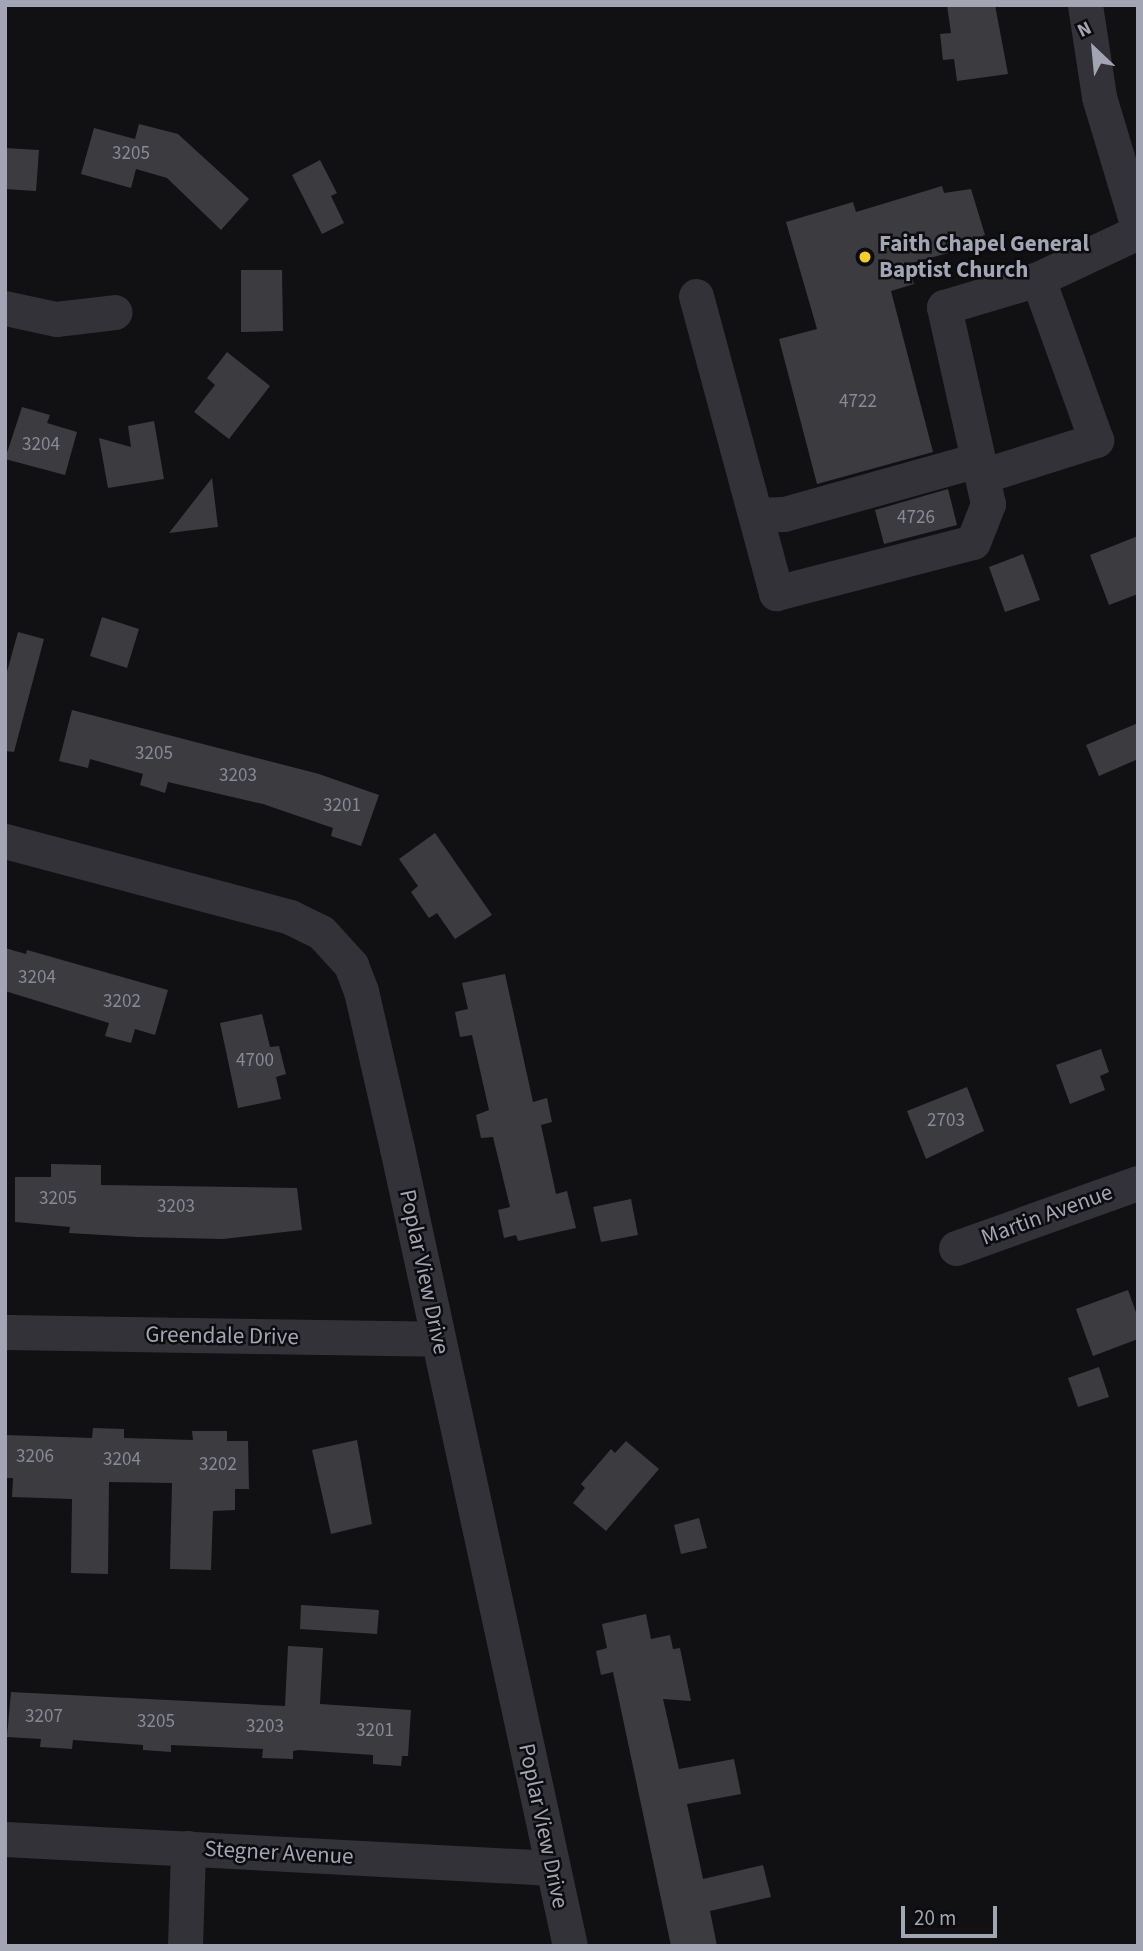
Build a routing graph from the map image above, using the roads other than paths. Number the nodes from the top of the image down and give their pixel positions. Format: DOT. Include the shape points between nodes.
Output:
graph roads {
  1 [pos="1085,5"];
  2 [pos="1138,229"];
  3 [pos="1038,279"];
  4 [pos="696,296"];
  5 [pos="5,308"];
  6 [pos="115,312"];
  7 [pos="982,480"];
  8 [pos="755,516"];
  9 [pos="5,841"];
  10 [pos="1138,1183"];
  11 [pos="956,1248"];
  12 [pos="5,1332"];
  13 [pos="438,1339"];
  14 [pos="5,1839"];
  15 [pos="188,1848"];
  16 [pos="552,1868"];
  17 [pos="185,1946"];
  18 [pos="570,1946"];
  1 -- 2 [label="street" via="1099,97"];
  2 -- 3 [label="street"];
  3 -- 7 [label="street" via="944,307"];
  3 -- 7 [label="street" via="1096,440"];
  4 -- 8 [label="street"];
  5 -- 6 [label="street" via="56,319"];
  7 -- 8 [label="street"];
  7 -- 8 [label="street" via="973,542 776,593"];
  9 -- 13 [label="street, Poplar View Drive" via="290,917 335,945 361,991"];
  10 -- 11 [label="street, Martin Avenue"];
  12 -- 13 [label="street, Greendale Drive"];
  13 -- 16 [label="street, Poplar View Drive"];
  14 -- 15 [label="street, Stegner Avenue"];
  15 -- 16 [label="street, Stegner Avenue"];
  15 -- 17 [label="street"];
  16 -- 18 [label="street, Poplar View Drive"];
}
